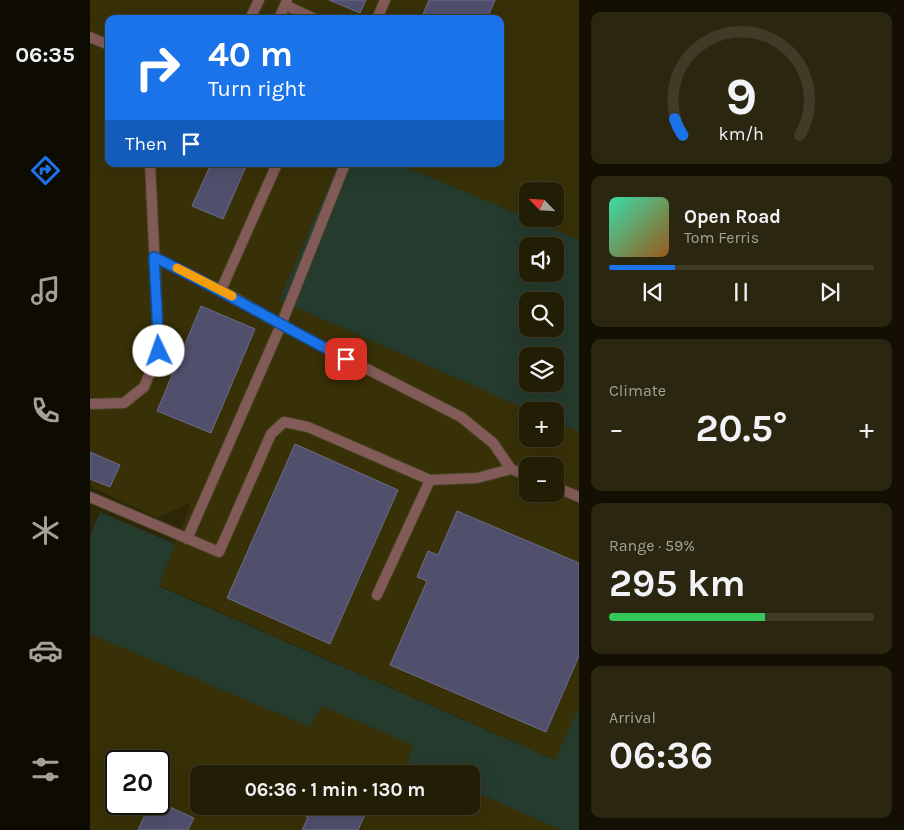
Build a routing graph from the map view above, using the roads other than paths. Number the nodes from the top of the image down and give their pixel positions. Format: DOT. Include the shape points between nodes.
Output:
graph roads {
  1 [pos="259,0"];
  2 [pos="386,0"];
  3 [pos="286,3"];
  4 [pos="252,15"];
  5 [pos="281,15"];
  6 [pos="308,15"];
  7 [pos="379,15"];
  8 [pos="90,37"];
  9 [pos="105,43"];
  10 [pos="150,167"];
  11 [pos="276,167"];
  12 [pos="343,167"];
  13 [pos="154,257"];
  14 [pos="221,290"];
  15 [pos="281,325"];
  16 [pos="90,404"];
  17 [pos="511,469"];
  18 [pos="519,472"];
  19 [pos="430,480"];
  20 [pos="564,491"];
  21 [pos="90,496"];
  22 [pos="579,497"];
  23 [pos="187,539"];
  24 [pos="377,595"];
  1 -- 4 [label="lane"];
  2 -- 7 [label="lane"];
  3 -- 5 [label="lane"];
  3 -- 6 [label="lane"];
  8 -- 9 [label="lane"];
  10 -- 13 [label="lane"];
  11 -- 14 [label="lane"];
  12 -- 15 [label="lane"];
  13 -- 14 [label="lane"];
  13 -- 16 [label="lane" via="159,351 144,387 124,404"];
  14 -- 15 [label="lane"];
  15 -- 17 [label="lane" via="461,417 493,443"];
  15 -- 23 [label="lane"];
  17 -- 18 [label="lane"];
  17 -- 19 [label="lane" via="477,478"];
  19 -- 23 [label="lane" via="308,427 284,422 271,434 219,552"];
  19 -- 24 [label="lane"];
  20 -- 22 [label="lane"];
  21 -- 23 [label="lane"];
}
